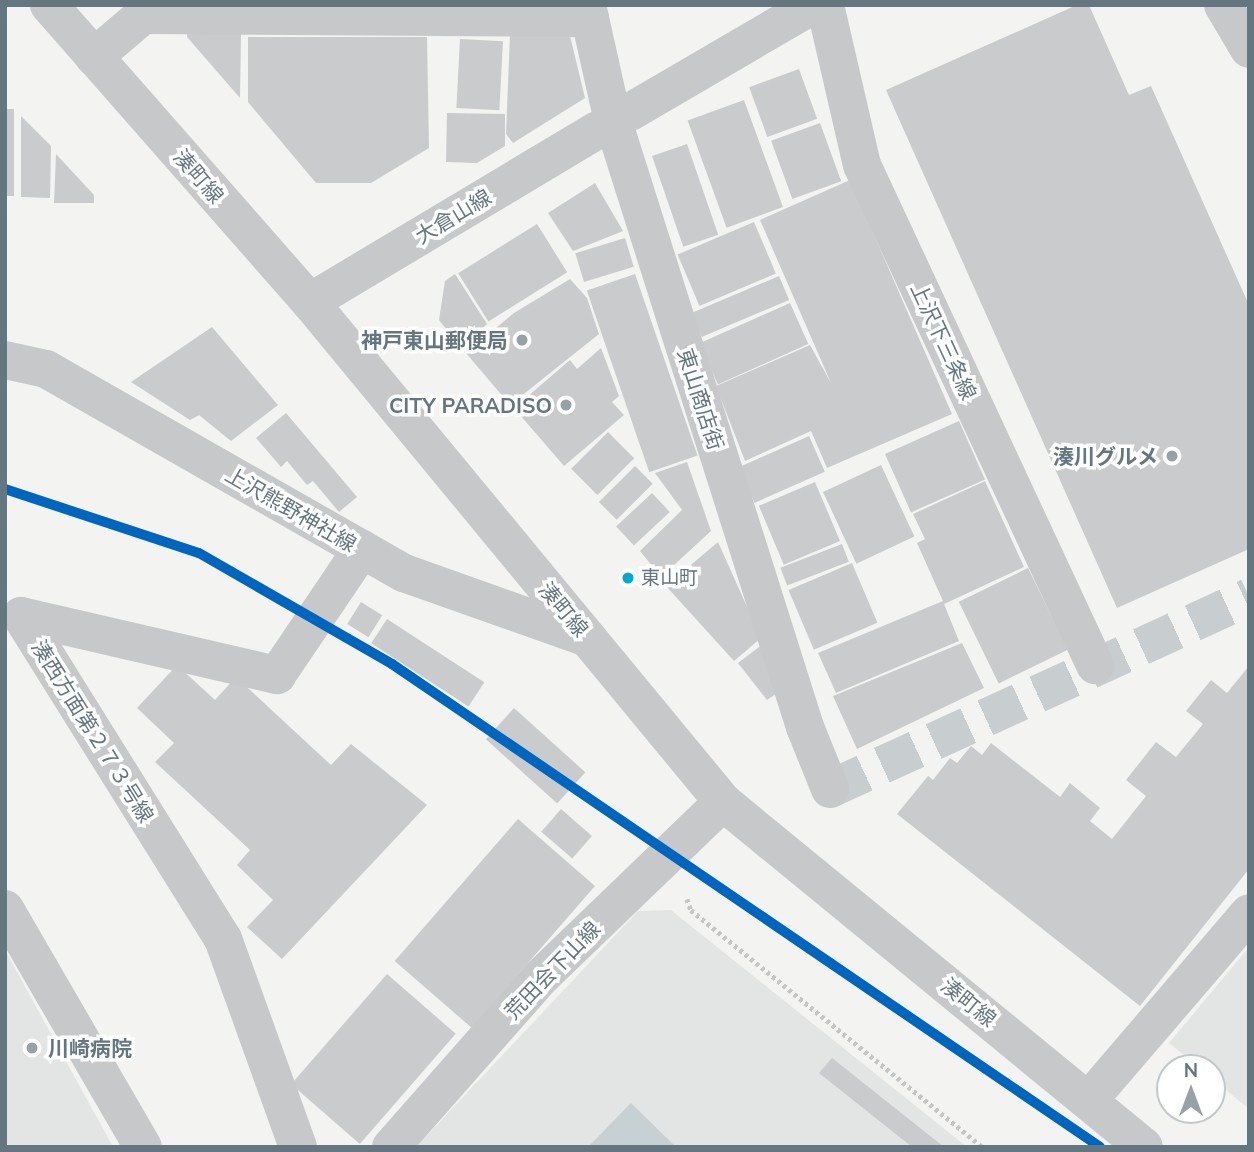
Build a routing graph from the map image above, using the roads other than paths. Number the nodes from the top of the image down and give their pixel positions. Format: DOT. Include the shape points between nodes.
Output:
graph roads {
  1 [pos="49,5"];
  2 [pos="813,5"];
  3 [pos="825,5"];
  4 [pos="1223,5"];
  5 [pos="142,10"];
  6 [pos="588,12"];
  7 [pos="1249,49"];
  8 [pos="94,57"];
  9 [pos="630,112"];
  10 [pos="597,130"];
  11 [pos="310,302"];
  12 [pos="5,360"];
  13 [pos="362,549"];
  14 [pos="588,638"];
  15 [pos="1095,665"];
  16 [pos="830,789"];
  17 [pos="723,802"];
  18 [pos="5,909"];
  19 [pos="1249,914"];
  20 [pos="1089,1100"];
  21 [pos="143,1147"];
  22 [pos="298,1147"];
  23 [pos="391,1147"];
  24 [pos="1144,1147"];
  1 -- 8 [label="street, 湊町線"];
  2 -- 9 [label="street"];
  3 -- 15 [label="street, 上沢下三条線" via="862,164"];
  4 -- 7 [label="street"];
  5 -- 6 [label="street"];
  5 -- 8 [label="street"];
  6 -- 16 [label="street, 東山商店街" via="613,121 805,727"];
  8 -- 11 [label="street, 湊町線"];
  10 -- 11 [label="street, 大倉山線"];
  11 -- 14 [label="street, 湊町線"];
  12 -- 13 [label="street, 上沢熊野神社線" via="46,369"];
  13 -- 14 [label="street, 上沢熊野神社線" via="404,573"];
  13 -- 22 [label="street, 湊西方面第２７３号線" via="277,675 20,616 223,939"];
  14 -- 17 [label="street, 湊町線"];
  17 -- 20 [label="street, 湊町線"];
  17 -- 23 [label="street, 荒田会下山線" via="541,976"];
  18 -- 21 [label="street"];
  19 -- 20 [label="street"];
  20 -- 24 [label="street, 湊町線"];
}
